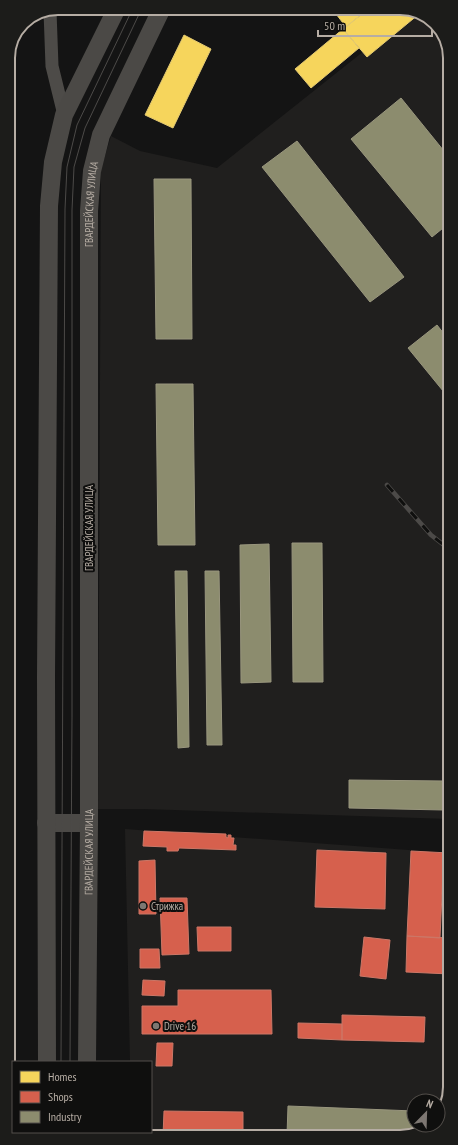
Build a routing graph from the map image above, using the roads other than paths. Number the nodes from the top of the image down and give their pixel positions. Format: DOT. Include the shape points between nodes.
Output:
graph roads {
  1 [pos="114,15"];
  2 [pos="159,15"];
  3 [pos="50,16"];
  4 [pos="64,115"];
  5 [pos="46,823"];
  6 [pos="89,823"];
  7 [pos="47,1061"];
  8 [pos="87,1061"];
  1 -- 4 [label="main road"];
  2 -- 6 [label="main road, ГВАРДЕЙСКАЯ УЛИЦА" via="101,135 92,171 89,211"];
  3 -- 4 [label="street" via="52,66"];
  4 -- 5 [label="main road" via="53,162 49,206"];
  5 -- 6 [label="main road"];
  5 -- 7 [label="main road"];
  6 -- 8 [label="main road, ГВАРДЕЙСКАЯ УЛИЦА"];
}
